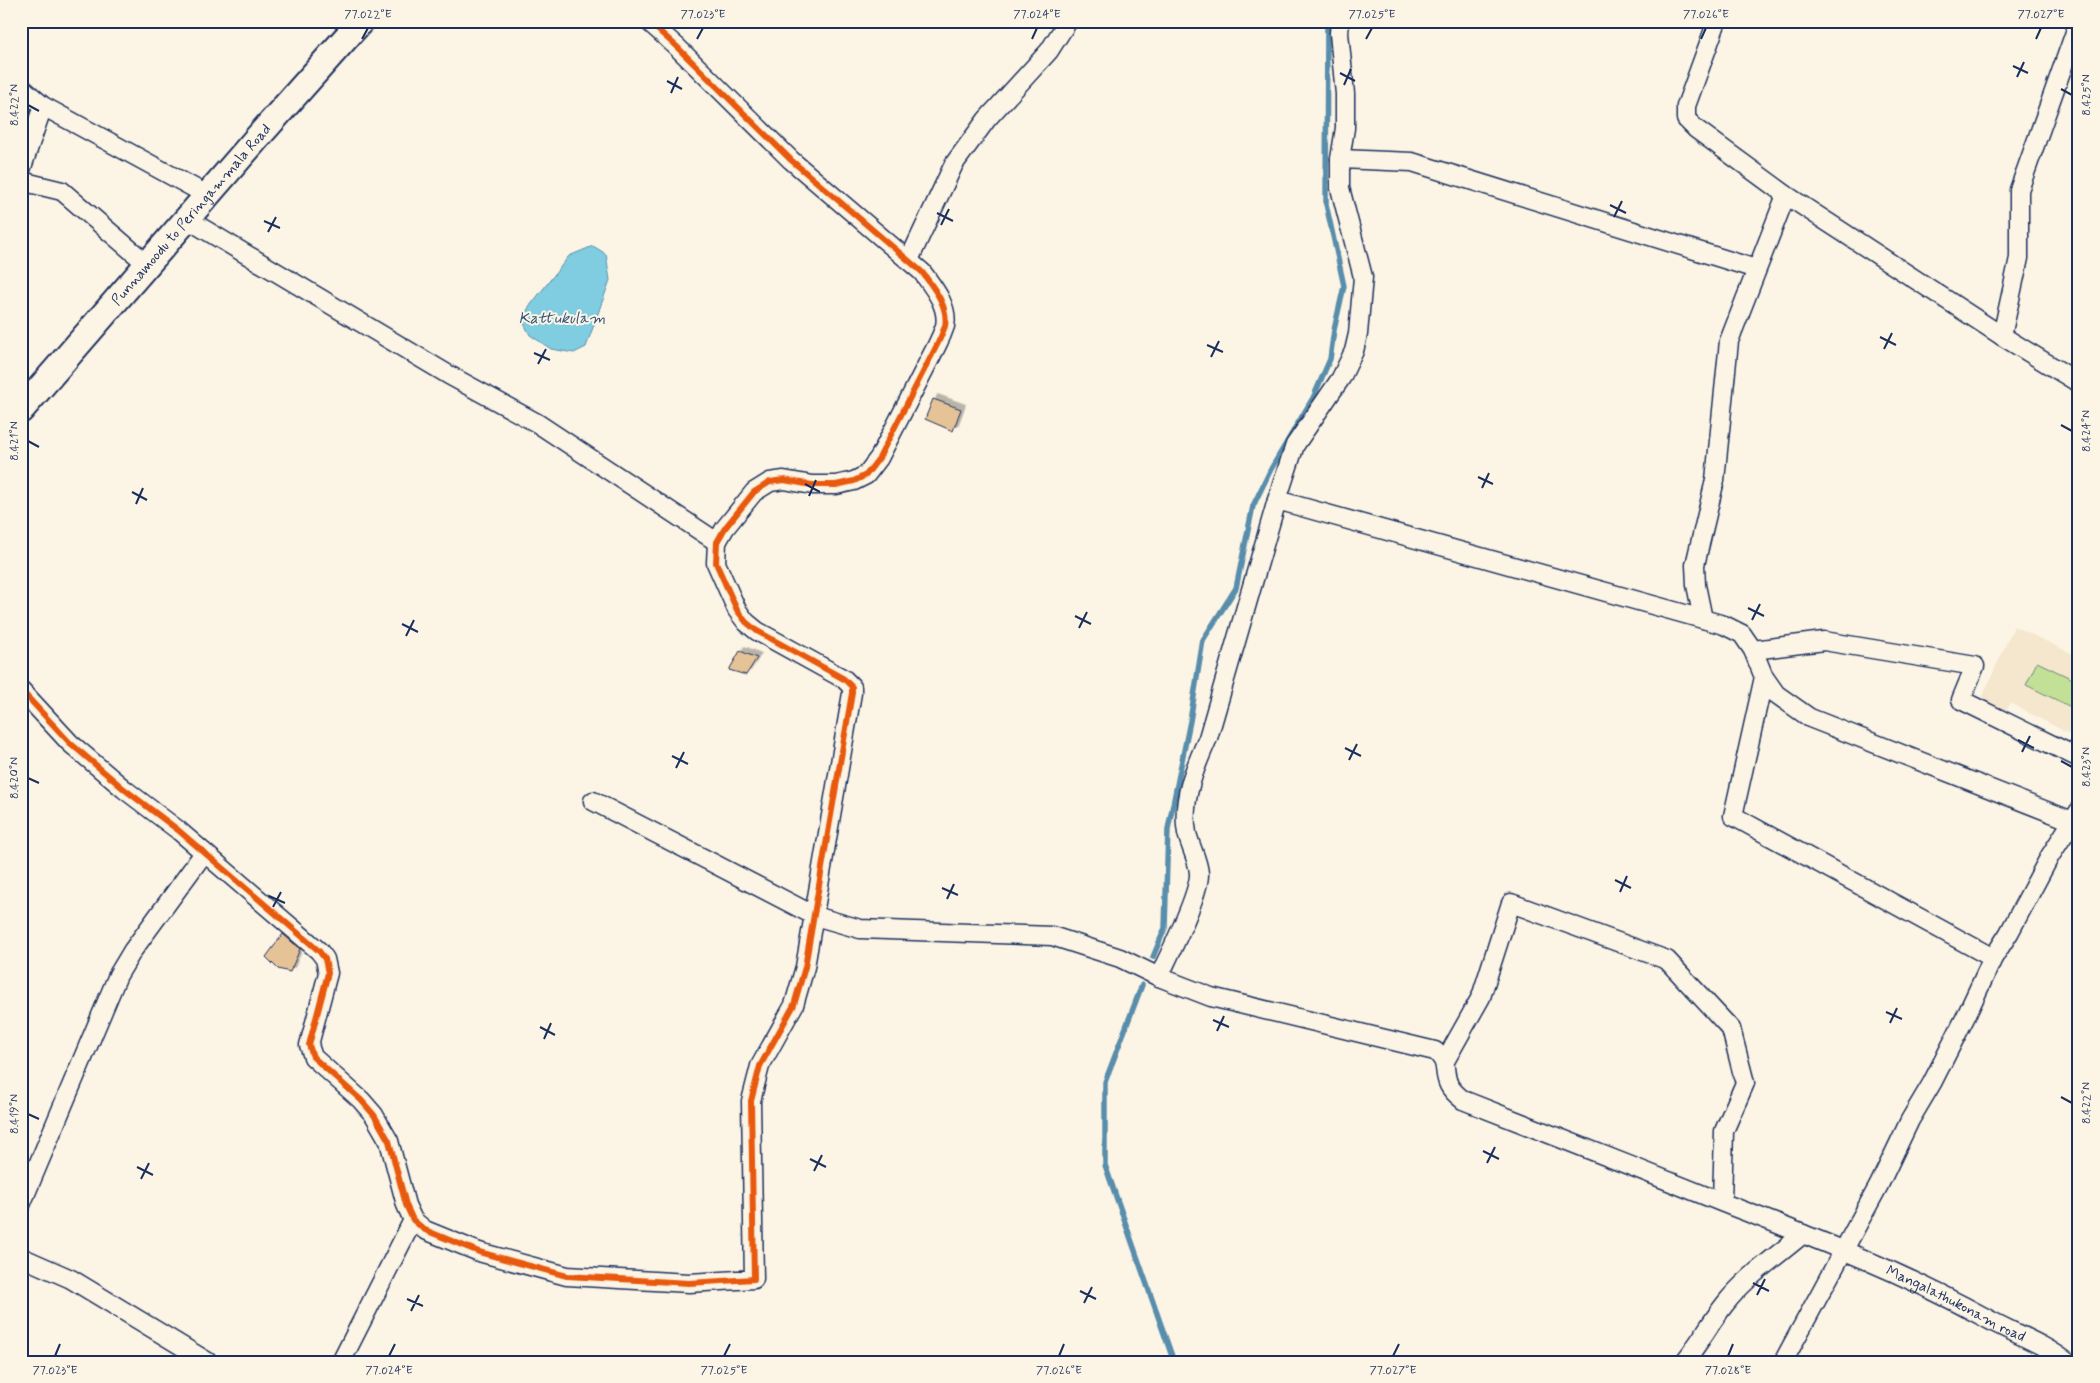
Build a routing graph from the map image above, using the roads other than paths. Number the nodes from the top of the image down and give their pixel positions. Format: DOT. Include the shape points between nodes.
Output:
graph roads {
  1 [pos="361,21"];
  2 [pos="648,21"];
  3 [pos="1068,21"];
  4 [pos="1340,21"];
  5 [pos="1717,21"];
  6 [pos="2079,21"];
  7 [pos="21,87"];
  8 [pos="43,106"];
  9 [pos="1340,159"];
  10 [pos="21,170"];
  11 [pos="21,181"];
  12 [pos="207,195"];
  13 [pos="1786,196"];
  14 [pos="187,219"];
  15 [pos="909,260"];
  16 [pos="148,264"];
  17 [pos="1756,269"];
  18 [pos="2002,336"];
  19 [pos="2079,383"];
  20 [pos="21,410"];
  21 [pos="1277,500"];
  22 [pos="717,542"];
  23 [pos="1703,619"];
  24 [pos="1753,650"];
  25 [pos="1764,677"];
  26 [pos="21,690"];
  27 [pos="2079,758"];
  28 [pos="593,801"];
  29 [pos="2075,816"];
  30 [pos="204,853"];
  31 [pos="815,916"];
  32 [pos="1993,958"];
  33 [pos="1159,977"];
  34 [pos="1444,1061"];
  35 [pos="1722,1202"];
  36 [pos="21,1205"];
  37 [pos="413,1220"];
  38 [pos="1804,1234"];
  39 [pos="1844,1250"];
  40 [pos="21,1257"];
  41 [pos="208,1362"];
  42 [pos="341,1362"];
  43 [pos="1684,1362"];
  44 [pos="1783,1362"];
  45 [pos="2067,1362"];
  1 -- 12 [label="main road, Punnamoodu to Peringammala Road"];
  2 -- 15 [label="street" via="791,160"];
  3 -- 15 [label="street" via="1049,51 987,119 954,164"];
  4 -- 9 [label="street" via="1345,94 1345,128"];
  5 -- 13 [label="street" via="1690,93 1686,119"];
  6 -- 18 [label="street" via="2019,190 2019,258"];
  7 -- 8 [label="street"];
  8 -- 10 [label="street"];
  8 -- 12 [label="street"];
  9 -- 17 [label="street" via="1412,162"];
  9 -- 21 [label="street" via="1340,188 1363,277 1358,334 1341,378 1295,446"];
  11 -- 16 [label="street" via="62,191"];
  12 -- 14 [label="main road, Punnamoodu to Peringammala Road"];
  13 -- 17 [label="street"];
  13 -- 18 [label="street"];
  14 -- 16 [label="main road, Punnamoodu to Peringammala Road"];
  14 -- 22 [label="street" via="449,375 537,423"];
  15 -- 22 [label="street" via="938,294 945,325 879,458 866,475 836,485 812,486 784,480 770,482 754,492"];
  16 -- 20 [label="main road, Punnamoodu to Peringammala Road"];
  17 -- 23 [label="street" via="1729,341 1715,480 1695,565"];
  18 -- 19 [label="street"];
  21 -- 23 [label="street"];
  21 -- 33 [label="street" via="1208,738 1194,768 1186,805 1187,832 1199,874 1194,899"];
  22 -- 31 [label="street" via="716,563 737,610 746,622 844,679 852,687"];
  23 -- 24 [label="street" via="1742,634"];
  24 -- 25 [label="street"];
  24 -- 27 [label="street" via="1824,641 1975,666 1961,700"];
  25 -- 29 [label="street" via="1776,694 1810,718"];
  25 -- 32 [label="street" via="1733,816"];
  26 -- 30 [label="street" via="70,743"];
  28 -- 31 [label="street"];
  29 -- 32 [label="street"];
  30 -- 36 [label="street" via="118,975"];
  30 -- 37 [label="street" via="326,959 328,973 308,1045 313,1057 374,1115 389,1141"];
  31 -- 33 [label="street" via="860,929 1052,936 1120,958"];
  31 -- 37 [label="street" via="794,1005 760,1066 751,1102 754,1279 689,1283 567,1276 479,1252 425,1230"];
  32 -- 39 [label="street"];
  33 -- 34 [label="street" via="1211,997 1435,1051"];
  34 -- 35 [label="street, Mangalathukonam road" via="1446,1079 1463,1100"];
  34 -- 35 [label="street" via="1480,997 1511,903 1667,960 1731,1029 1745,1082 1724,1131"];
  35 -- 38 [label="street, Mangalathukonam road"];
  37 -- 42 [label="street"];
  38 -- 39 [label="street, Mangalathukonam road"];
  38 -- 43 [label="street" via="1725,1304"];
  39 -- 44 [label="street"];
  39 -- 45 [label="street, Mangalathukonam road" via="2026,1336"];
  40 -- 41 [label="street" via="71,1279"];
}
